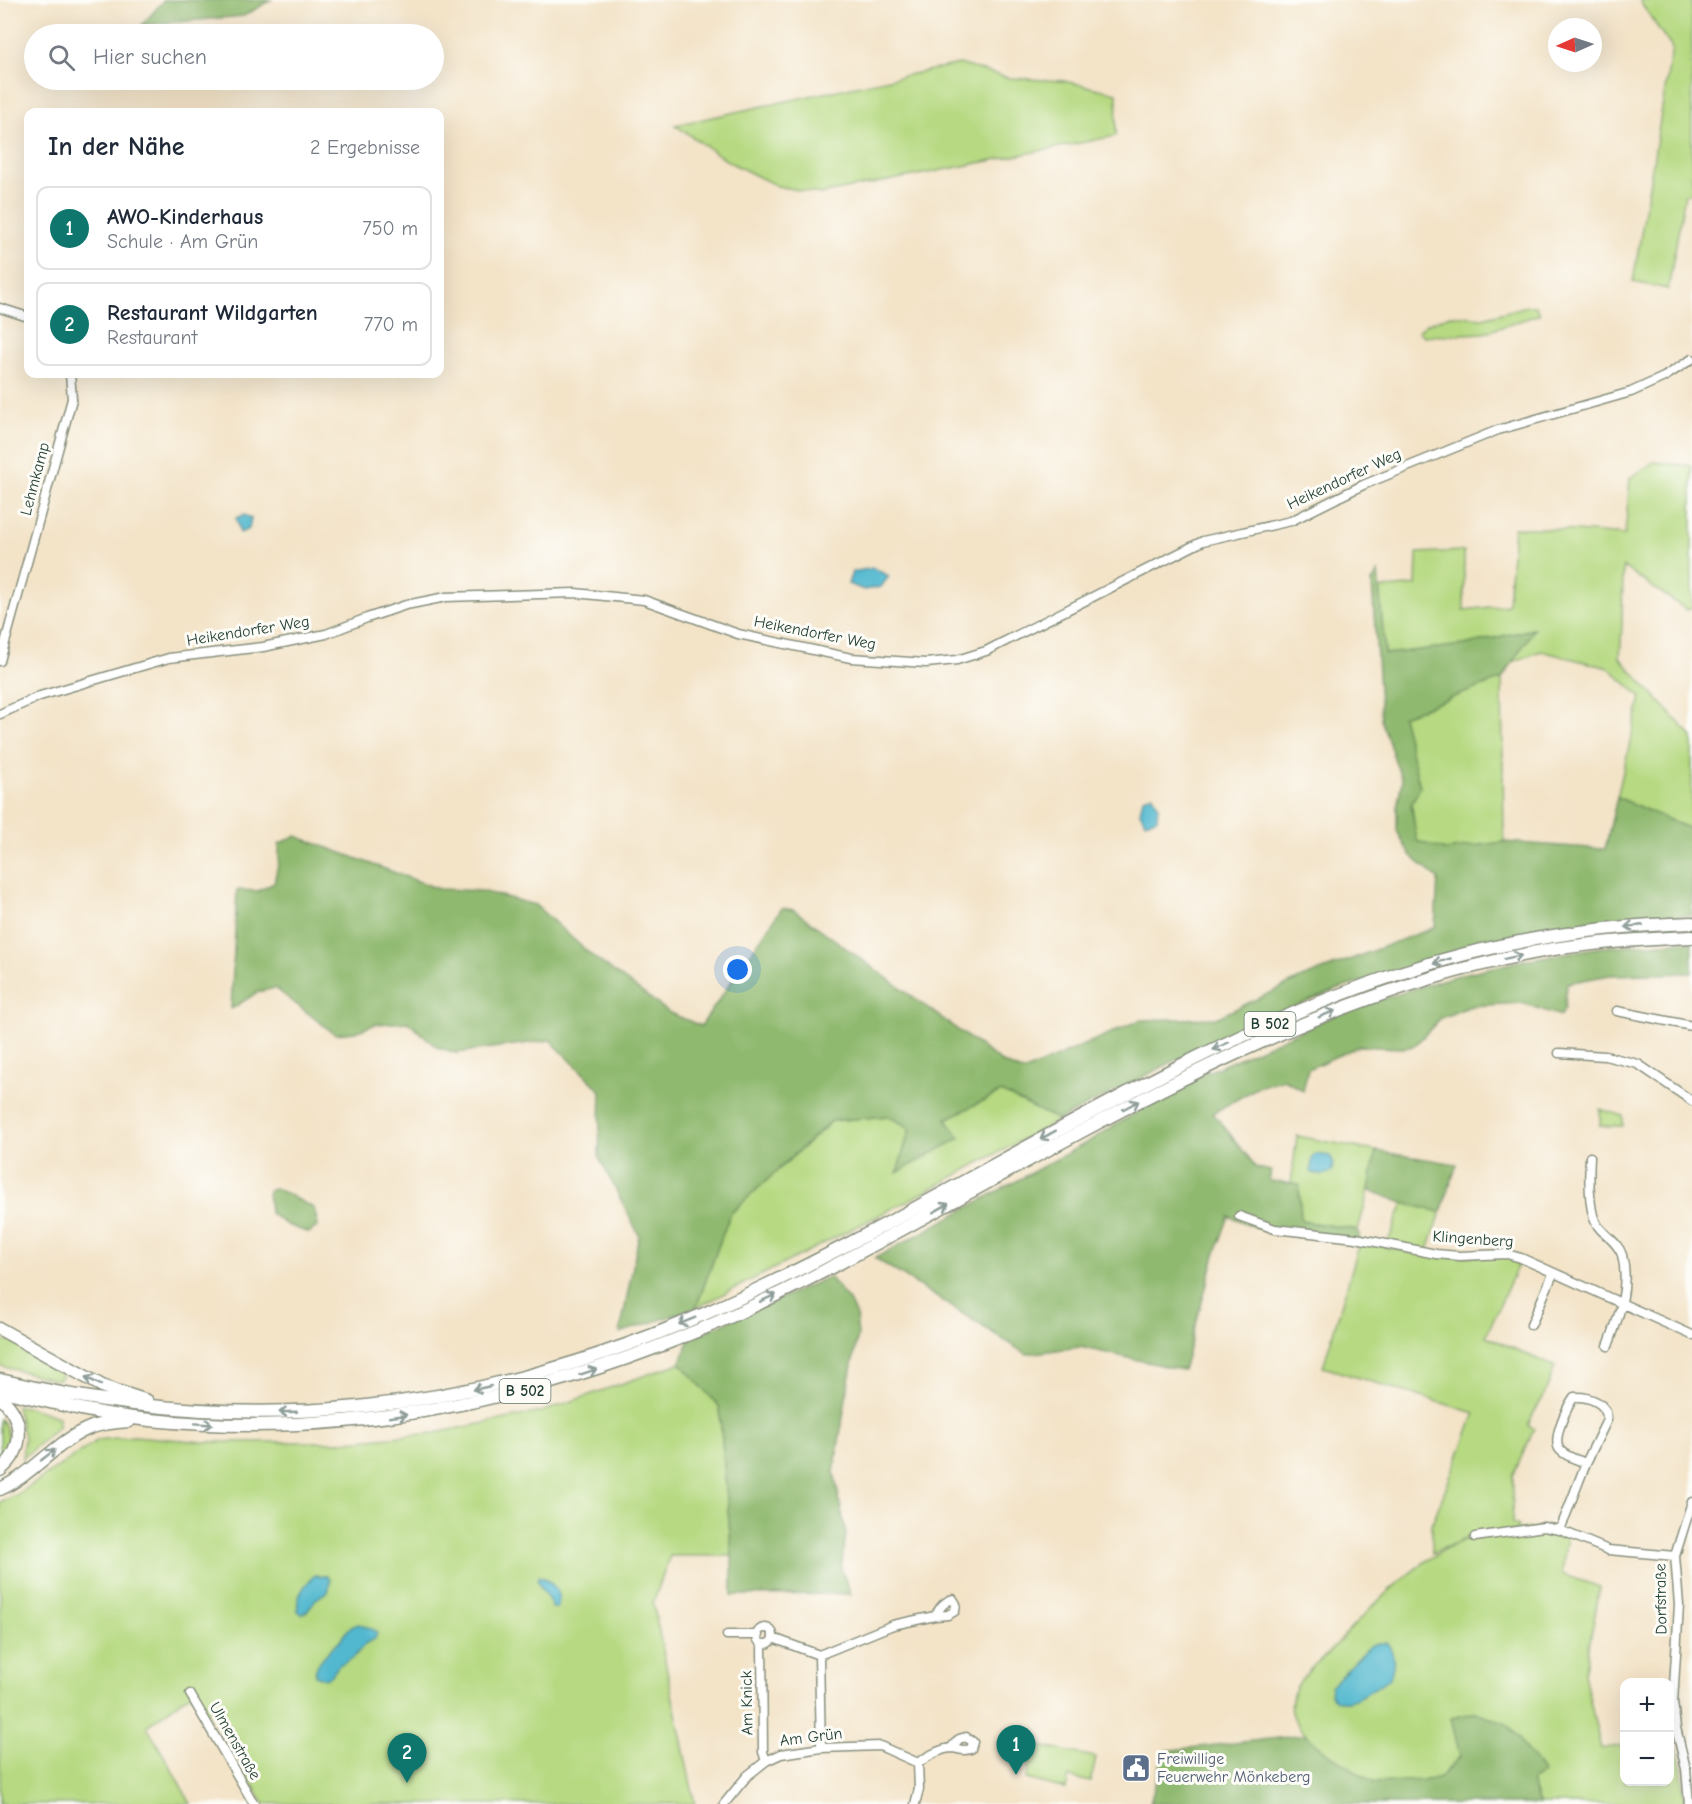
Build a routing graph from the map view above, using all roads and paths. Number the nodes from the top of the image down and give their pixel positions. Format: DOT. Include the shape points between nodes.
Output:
graph roads {
  1 [pos="0,308"];
  2 [pos="24,316"];
  3 [pos="1692,360"];
  4 [pos="70,378"];
  5 [pos="0,661"];
  6 [pos="0,714"];
  7 [pos="1692,923"];
  8 [pos="1692,937"];
  9 [pos="1617,1011"];
  10 [pos="1692,1026"];
  11 [pos="1559,1053"];
  12 [pos="1692,1101"];
  13 [pos="1590,1157"];
  14 [pos="1239,1216"];
  15 [pos="880,1234"];
  16 [pos="1553,1274"];
  17 [pos="1623,1304"];
  18 [pos="1531,1324"];
  19 [pos="0,1329"];
  20 [pos="1692,1335"];
  21 [pos="1608,1346"];
  22 [pos="0,1380"];
  23 [pos="0,1390"];
  24 [pos="0,1397"];
  25 [pos="167,1409"];
  26 [pos="146,1420"];
  27 [pos="1586,1463"];
  28 [pos="0,1470"];
  29 [pos="0,1489"];
  30 [pos="1692,1502"];
  31 [pos="1560,1530"];
  32 [pos="1475,1537"];
  33 [pos="1675,1556"];
  34 [pos="935,1616"];
  35 [pos="727,1635"];
  36 [pos="773,1638"];
  37 [pos="760,1639"];
  38 [pos="819,1655"];
  39 [pos="190,1694"];
  40 [pos="821,1748"];
  41 [pos="951,1748"];
  42 [pos="765,1761"];
  43 [pos="918,1763"];
  44 [pos="254,1804"];
  45 [pos="724,1804"];
  46 [pos="915,1804"];
  47 [pos="1689,1804"];
  1 -- 2 [label="street"];
  3 -- 6 [label="street, Heikendorfer Weg" via="1631,392 1498,430 1363,484 1291,521 1203,541 986,651 957,660 926,663 851,658 738,634 654,603 629,598 575,593 446,597 396,608 326,634 263,647 169,658 40,696"];
  4 -- 5 [label="street, Lehmkamp" via="72,399"];
  7 -- 15 [label="highway, B 502, one-way" via="1592,930 1519,942 1444,960 1356,988 1152,1079"];
  15 -- 8 [label="highway, B 502, one-way" via="1150,1095 1333,1012 1440,975 1519,956 1594,944"];
  9 -- 10 [label="street"];
  11 -- 12 [label="street" via="1605,1056 1638,1064"];
  13 -- 17 [label="street" via="1589,1188 1596,1225 1621,1252"];
  14 -- 16 [label="street, Klingenberg" via="1275,1229 1356,1238 1436,1254 1507,1254"];
  15 -- 25 [label="highway, B 502, one-way" via="703,1315 519,1379 433,1398 359,1408 283,1413"];
  26 -- 15 [label="highway, B 502, one-way" via="218,1425 322,1424 434,1411 521,1392 606,1366 705,1328 790,1288"];
  16 -- 17 [label="street, Klingenberg"];
  16 -- 18 [label="street"];
  17 -- 20 [label="street, Klingenberg"];
  17 -- 21 [label="street"];
  25 -- 19 [label="highway, B 502, one-way" via="104,1387"];
  22 -- 25 [label="highway, B 502" via="83,1398"];
  23 -- 26 [label="highway, B 502"];
  24 -- 28 [label="highway" via="20,1429 18,1446 10,1462"];
  29 -- 26 [label="highway, B 502, one-way" via="14,1483 80,1432 107,1423"];
  27 -- 27 [label="street" via="1607,1420 1607,1412 1585,1396 1574,1397 1557,1446 1561,1452"];
  27 -- 31 [label="street"];
  30 -- 33 [label="street, Dorfstraße"];
  31 -- 32 [label="street" via="1544,1527"];
  31 -- 33 [label="street" via="1608,1550"];
  33 -- 47 [label="street, Dorfstraße" via="1679,1605 1673,1702"];
  34 -- 38 [label="street" via="893,1625"];
  35 -- 37 [label="street"];
  36 -- 37 [label="street" via="769,1643"];
  36 -- 37 [label="street" via="771,1631 765,1629 759,1632"];
  36 -- 38 [label="street"];
  37 -- 42 [label="street, Am Knick"];
  38 -- 40 [label="street"];
  39 -- 44 [label="street, Ulmenstraße"];
  40 -- 42 [label="street, Am Grün" via="781,1754"];
  40 -- 43 [label="street, Am Grün" via="880,1746"];
  41 -- 43 [label="street"];
  42 -- 45 [label="street, Am Grün"];
  43 -- 46 [label="street"];
}
